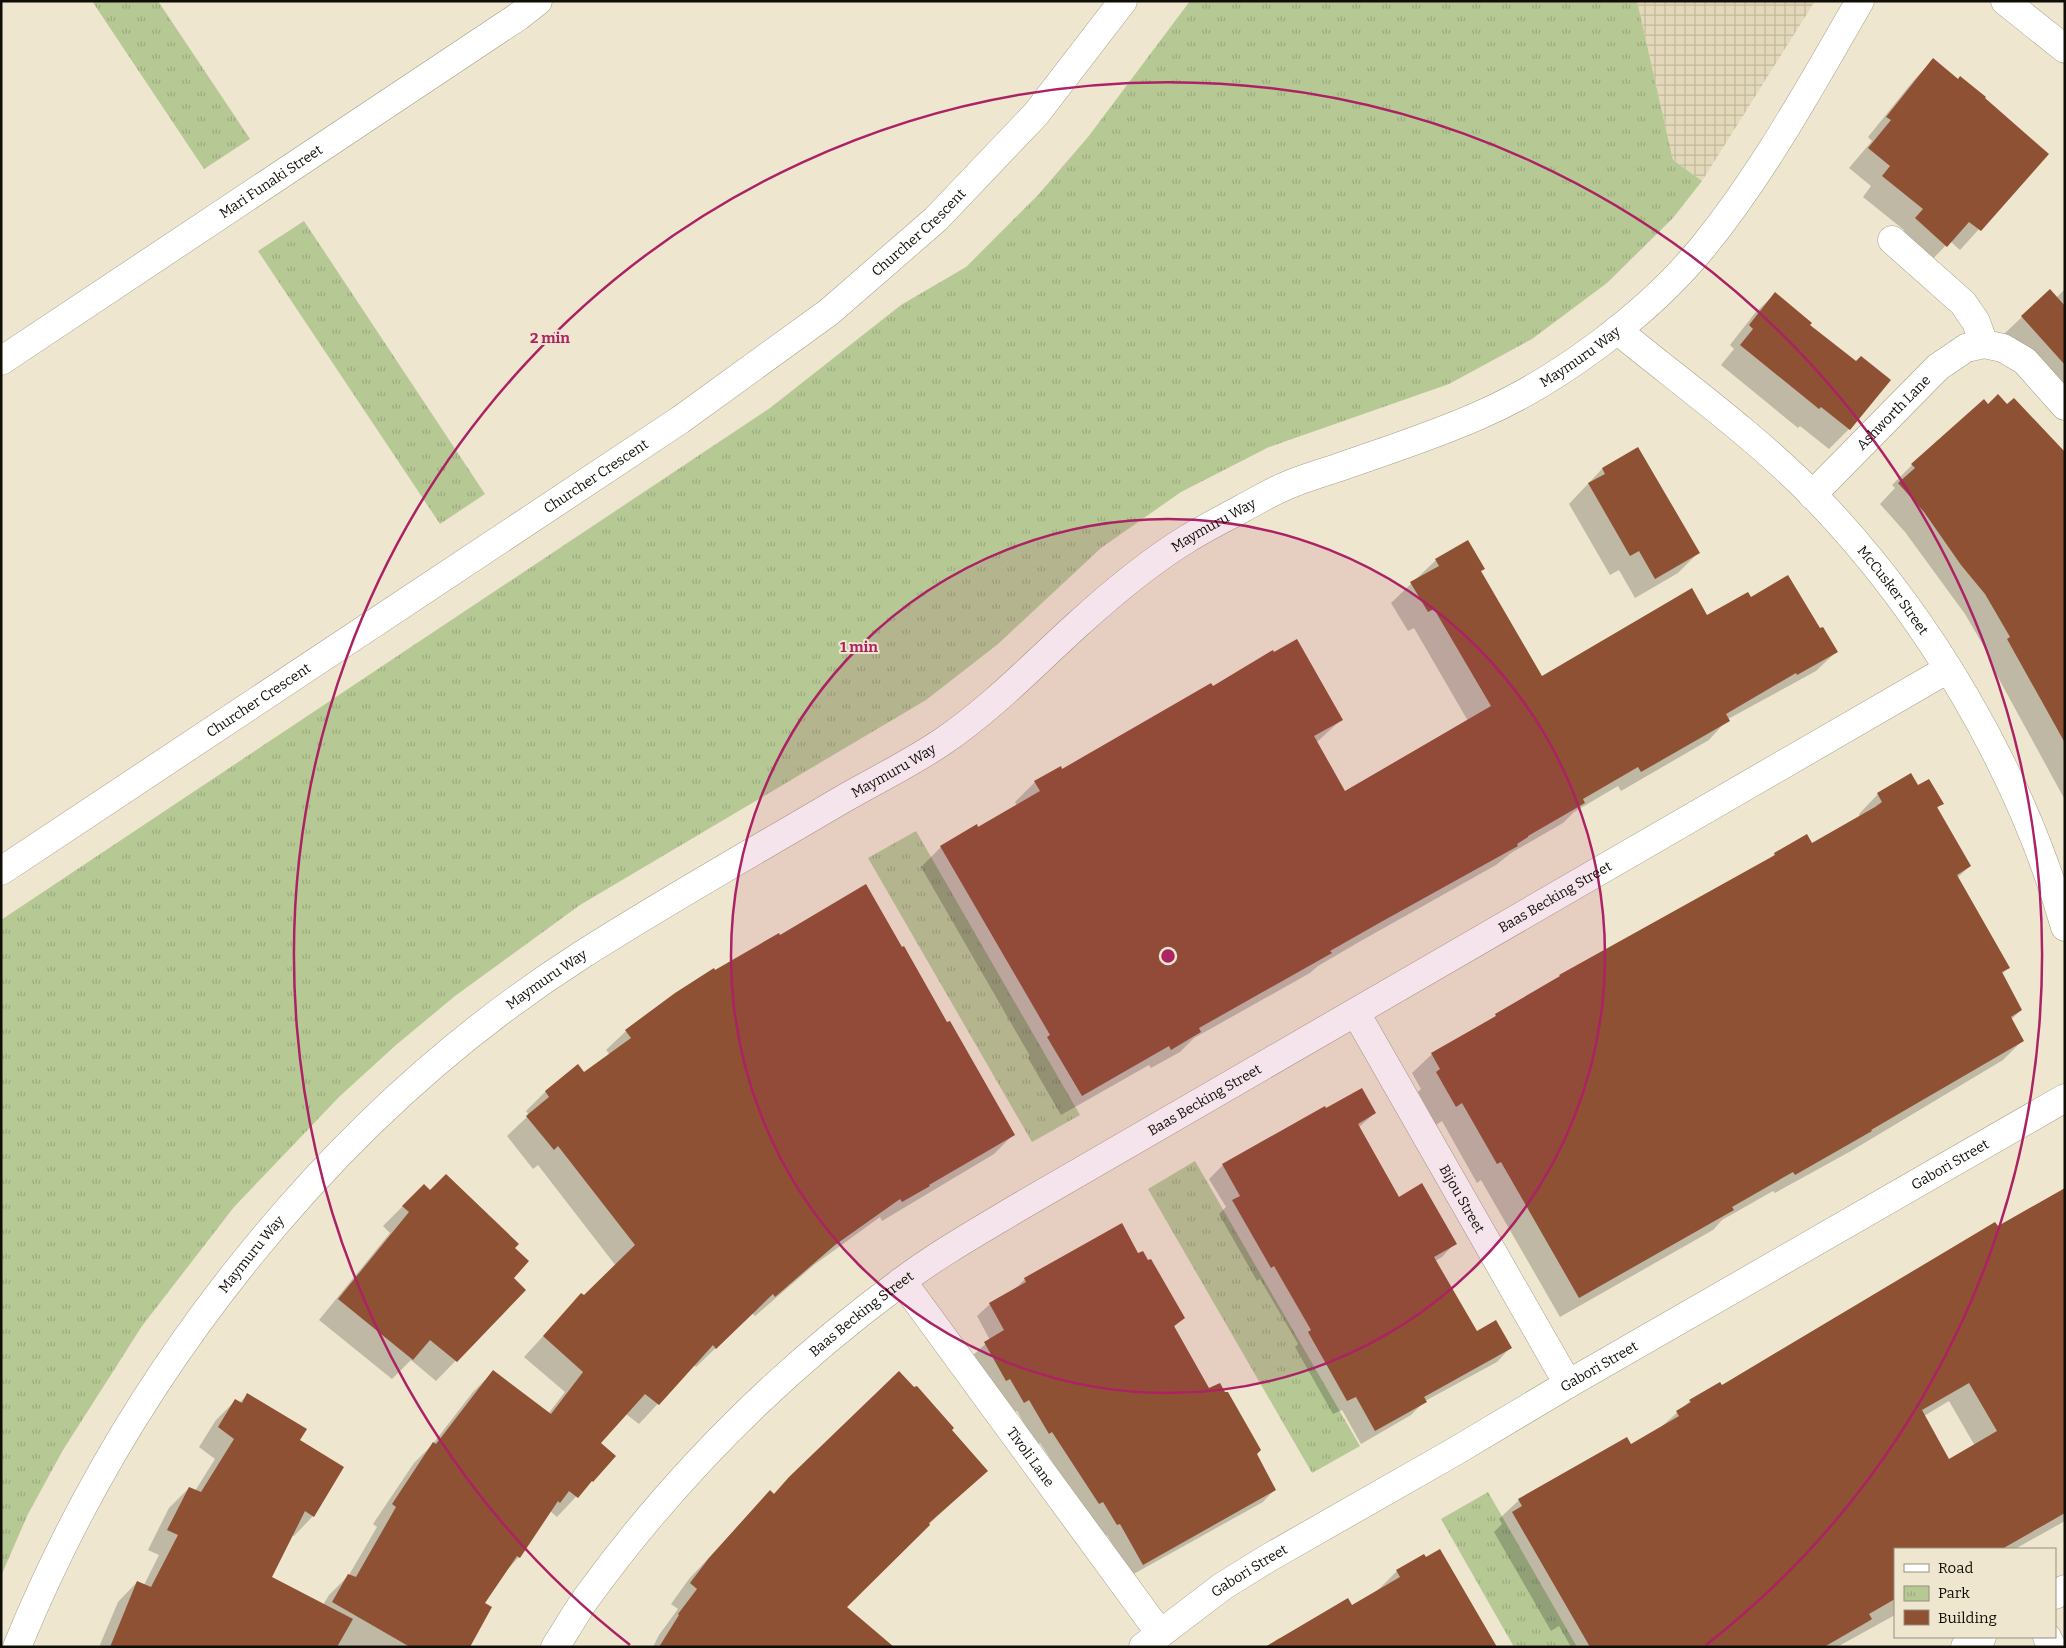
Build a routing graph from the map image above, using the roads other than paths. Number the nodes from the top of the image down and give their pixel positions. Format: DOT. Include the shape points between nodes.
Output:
graph roads {
  1 [pos="538,1"];
  2 [pos="1123,1"];
  3 [pos="1860,1"];
  4 [pos="2005,1"];
  5 [pos="2065,49"];
  6 [pos="1892,240"];
  7 [pos="1617,330"];
  8 [pos="1984,344"];
  9 [pos="1,361"];
  10 [pos="2065,406"];
  11 [pos="1812,495"];
  12 [pos="1948,669"];
  13 [pos="1,871"];
  14 [pos="2065,927"];
  15 [pos="1356,1013"];
  16 [pos="2065,1098"];
  17 [pos="902,1281"];
  18 [pos="1568,1384"];
  19 [pos="1980,1638"];
  20 [pos="1151,1640"];
  21 [pos="17,1647"];
  22 [pos="555,1647"];
  23 [pos="1965,1647"];
  1 -- 9 [label="street, Mari Funaki Street"];
  2 -- 13 [label="street, Churcher Crescent" via="1036,114 936,219 829,312 680,420"];
  3 -- 7 [label="street, Maymuru Way" via="1770,155 1712,234 1676,276"];
  4 -- 5 [label="street"];
  6 -- 8 [label="street" via="1963,304 1976,322"];
  7 -- 11 [label="street, McCusker Street" via="1720,412"];
  7 -- 21 [label="street, Maymuru Way" via="1542,384 1487,412 1428,437 1288,485 1184,541 1128,581 988,706 941,742 689,888 583,954 464,1040 357,1136 309,1185 179,1351 105,1464 60,1551"];
  8 -- 10 [label="street" via="2003,348 2025,361"];
  8 -- 11 [label="street, Ashworth Lane" via="1966,348 1938,367"];
  11 -- 12 [label="street, McCusker Street" via="1884,576"];
  12 -- 14 [label="street, McCusker Street" via="2013,787 2053,885"];
  12 -- 15 [label="street, Baas Becking Street"];
  15 -- 17 [label="street, Baas Becking Street" via="1019,1207"];
  15 -- 18 [label="street, Bijou Street"];
  16 -- 18 [label="street, Gabori Street"];
  17 -- 20 [label="street, Tivoli Lane"];
  17 -- 22 [label="street, Baas Becking Street" via="811,1354 724,1435 627,1545 588,1594"];
  18 -- 20 [label="street, Gabori Street" via="1262,1562 1223,1586"];
  19 -- 23 [label="street"];
}
